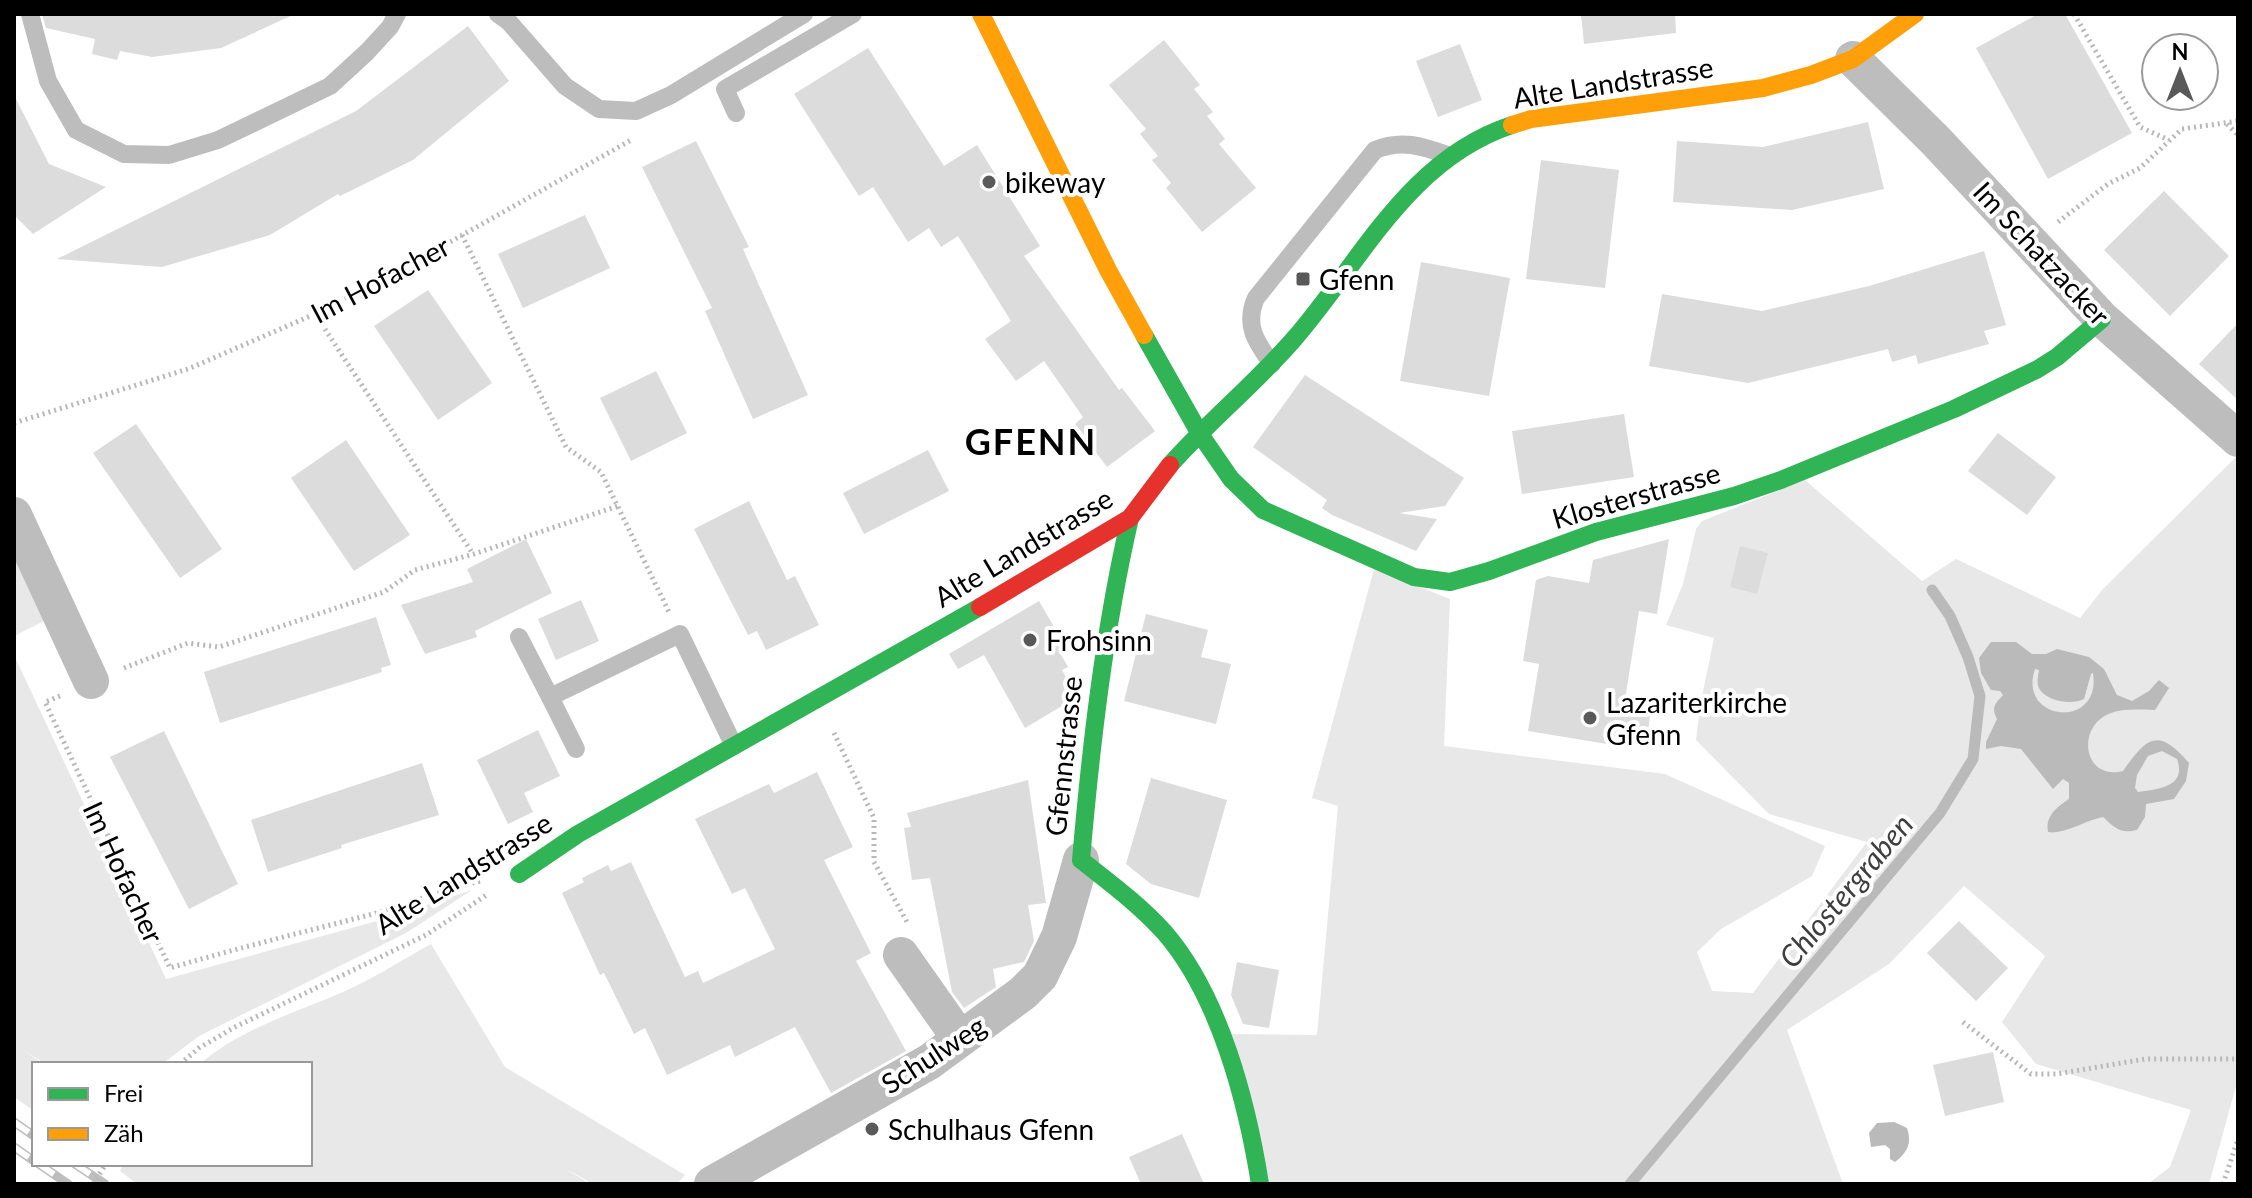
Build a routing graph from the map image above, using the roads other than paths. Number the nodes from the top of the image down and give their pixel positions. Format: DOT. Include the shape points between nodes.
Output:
graph roads {
  1 [pos="30,14"];
  2 [pos="397,14"];
  3 [pos="498,14"];
  4 [pos="804,14"];
  5 [pos="853,14"];
  6 [pos="981,14"];
  7 [pos="1915,14"];
  8 [pos="1853,59"];
  9 [pos="736,113"];
  10 [pos="1449,156"];
  11 [pos="2102,319"];
  12 [pos="1272,364"];
  13 [pos="1200,434"];
  14 [pos="2238,439"];
  15 [pos="14,515"];
  16 [pos="1130,518"];
  17 [pos="519,637"];
  18 [pos="91,681"];
  19 [pos="550,697"];
  20 [pos="734,746"];
  21 [pos="576,749"];
  22 [pos="1081,860"];
  23 [pos="519,874"];
  24 [pos="901,955"];
  25 [pos="960,1039"];
  26 [pos="712,1184"];
  27 [pos="1260,1184"];
  1 -- 2 [label="lane" via="48,81 76,130 124,154 169,155 218,140 330,86"];
  3 -- 4 [label="lane" via="565,86 599,109 636,111"];
  5 -- 9 [label="lane" via="725,89"];
  6 -- 13 [label="street" via="1101,257"];
  7 -- 8 [label="street, Alte Landstrasse"];
  8 -- 10 [label="street, Alte Landstrasse" via="1763,88 1531,119"];
  8 -- 11 [label="street, Im Schatzacker"];
  10 -- 12 [label="street, Alte Landstrasse" via="1403,199"];
  10 -- 12 [label="lane" via="1418,144 1375,150 1256,298 1249,320"];
  11 -- 13 [label="street, Klosterstrasse" via="2036,370 1781,480 1596,532 1450,582 1414,577 1263,510 1231,479"];
  11 -- 14 [label="street, Im Schatzacker"];
  12 -- 13 [label="street, Alte Landstrasse"];
  13 -- 16 [label="street, Alte Landstrasse"];
  15 -- 18 [label="street"];
  16 -- 20 [label="street, Alte Landstrasse"];
  16 -- 22 [label="street, Gfennstrasse" via="1103,646"];
  17 -- 19 [label="lane"];
  19 -- 20 [label="lane" via="680,634"];
  19 -- 21 [label="lane"];
  20 -- 23 [label="street, Alte Landstrasse" via="578,834"];
  22 -- 25 [label="street, Schulweg" via="1059,937 1040,976"];
  22 -- 27 [label="street, Gfennstrasse" via="1154,922 1197,981 1238,1086"];
  24 -- 25 [label="street"];
  25 -- 26 [label="street, Schulweg" via="929,1062"];
}
